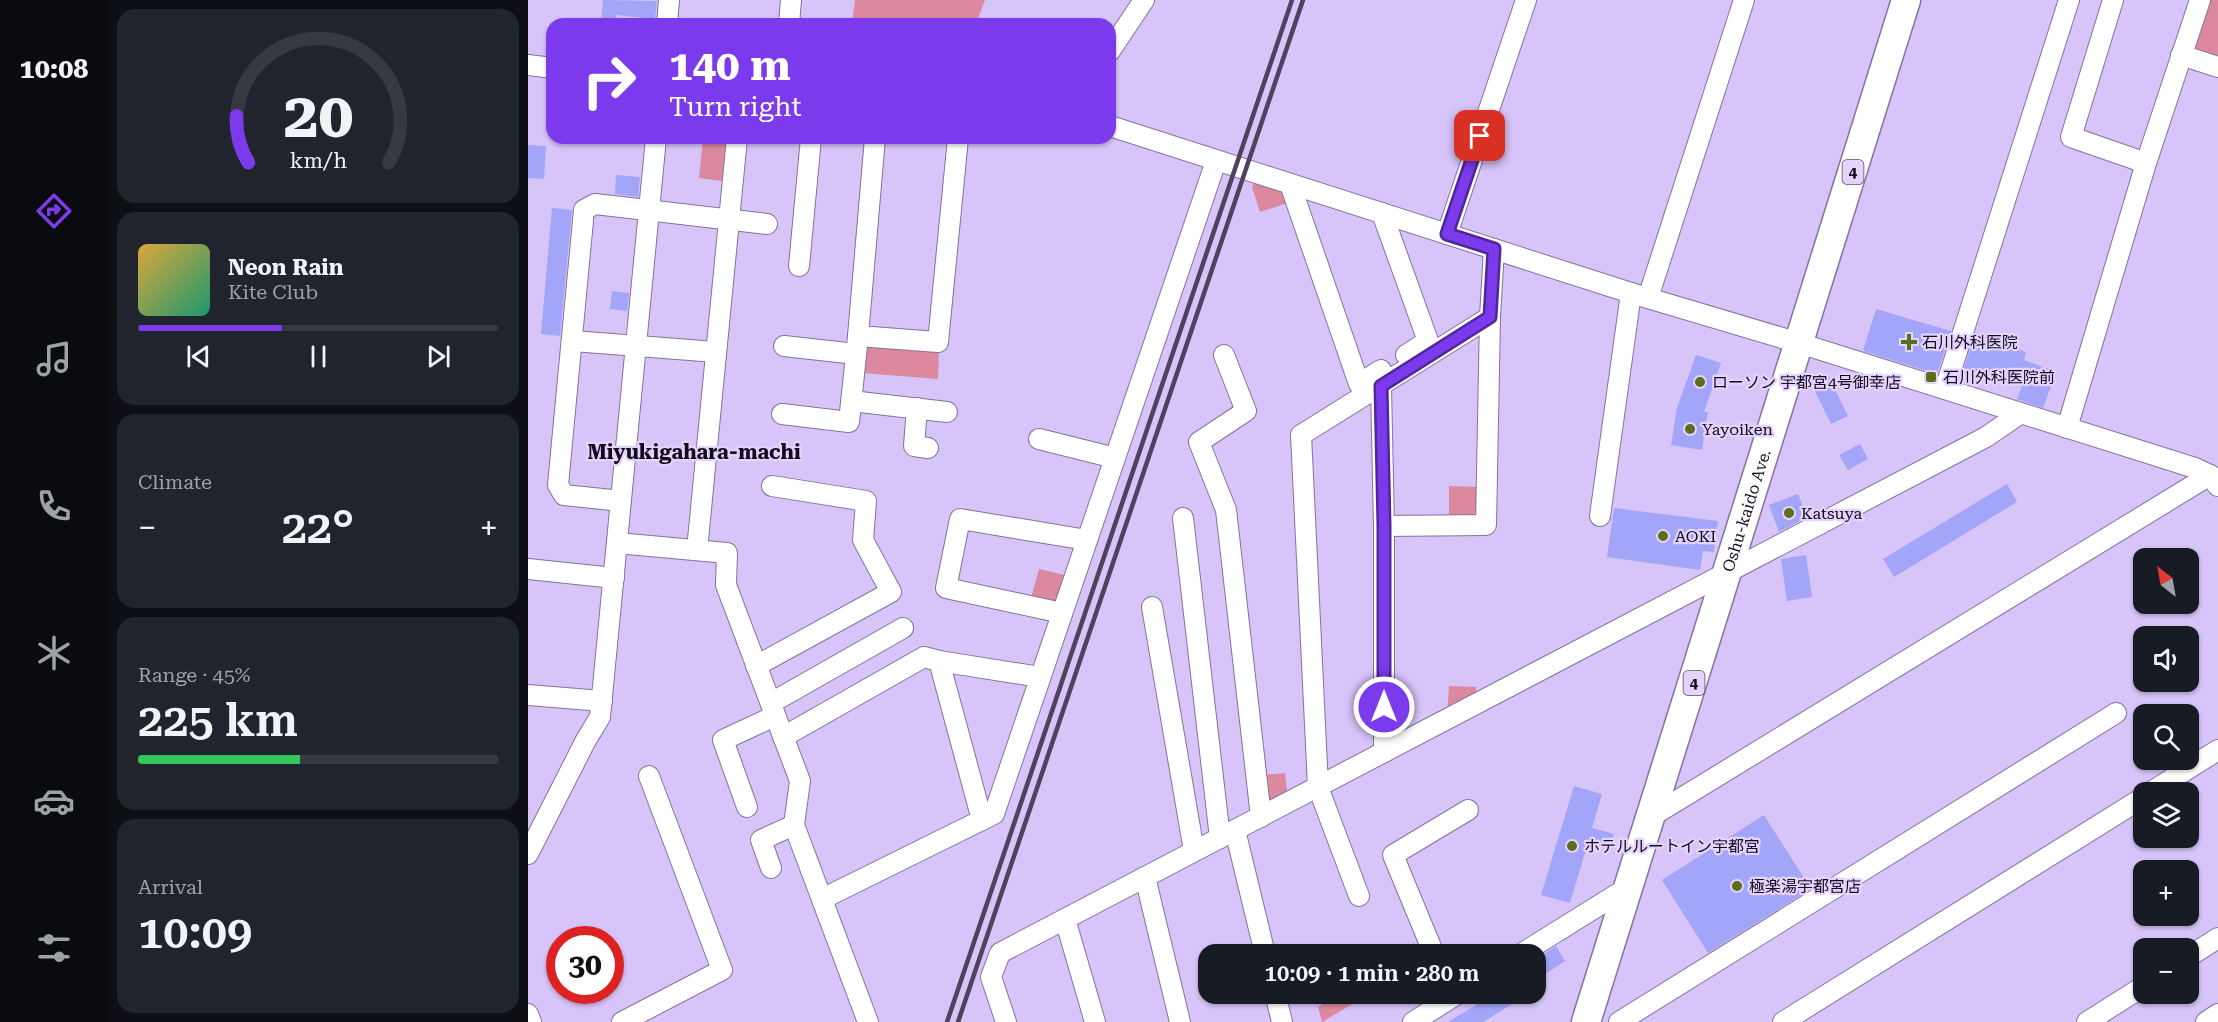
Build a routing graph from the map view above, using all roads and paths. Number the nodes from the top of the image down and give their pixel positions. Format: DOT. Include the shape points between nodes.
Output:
graph roads {
  1 [pos="669,0"];
  2 [pos="791,0"];
  3 [pos="1144,0"];
  4 [pos="1526,0"];
  5 [pos="1744,0"];
  6 [pos="1906,0"];
  7 [pos="2069,0"];
  8 [pos="2113,0"];
  9 [pos="2200,0"];
  10 [pos="668,18"];
  11 [pos="790,18"];
  12 [pos="1116,42"];
  13 [pos="2181,56"];
  14 [pos="528,65"];
  15 [pos="546,67"];
  16 [pos="2218,67"];
  17 [pos="1116,128"];
  18 [pos="655,144"];
  19 [pos="736,144"];
  20 [pos="810,144"];
  21 [pos="874,144"];
  22 [pos="957,144"];
  23 [pos="1216,161"];
  24 [pos="2146,163"];
  25 [pos="1290,184"];
  26 [pos="649,210"];
  27 [pos="1382,213"];
  28 [pos="729,220"];
  29 [pos="767,224"];
  30 [pos="1447,234"];
  31 [pos="1494,249"];
  32 [pos="798,266"];
  33 [pos="1640,296"];
  34 [pos="1490,317"];
  35 [pos="573,341"];
  36 [pos="1800,343"];
  37 [pos="636,345"];
  38 [pos="857,345"];
  39 [pos="784,346"];
  40 [pos="716,352"];
  41 [pos="1224,355"];
  42 [pos="1381,386"];
  43 [pos="1945,389"];
  44 [pos="851,401"];
  45 [pos="917,408"];
  46 [pos="947,412"];
  47 [pos="2021,413"];
  48 [pos="782,414"];
  49 [pos="2067,428"];
  50 [pos="1039,439"];
  51 [pos="928,448"];
  52 [pos="1115,458"];
  53 [pos="2214,480"];
  54 [pos="772,486"];
  55 [pos="621,501"];
  56 [pos="1600,516"];
  57 [pos="1183,518"];
  58 [pos="1384,526"];
  59 [pos="1087,540"];
  60 [pos="617,543"];
  61 [pos="697,550"];
  62 [pos="528,569"];
  63 [pos="1728,572"];
  64 [pos="614,578"];
  65 [pos="1152,607"];
  66 [pos="1062,613"];
  67 [pos="903,628"];
  68 [pos="939,661"];
  69 [pos="756,666"];
  70 [pos="1040,677"];
  71 [pos="528,695"];
  72 [pos="602,701"];
  73 [pos="773,710"];
  74 [pos="2116,714"];
  75 [pos="783,737"];
  76 [pos="2218,750"];
  77 [pos="1384,752"];
  78 [pos="649,776"];
  79 [pos="2167,782"];
  80 [pos="1318,787"];
  81 [pos="2133,803"];
  82 [pos="747,807"];
  83 [pos="1467,810"];
  84 [pos="1652,816"];
  85 [pos="1261,817"];
  86 [pos="982,820"];
  87 [pos="794,825"];
  88 [pos="1227,834"];
  89 [pos="1194,851"];
  90 [pos="528,854"];
  91 [pos="771,868"];
  92 [pos="1145,877"];
  93 [pos="1630,886"];
  94 [pos="1359,896"];
  95 [pos="822,899"];
  96 [pos="1065,919"];
  97 [pos="2218,938"];
  98 [pos="1262,944"];
  99 [pos="1430,944"];
  100 [pos="1537,944"];
  101 [pos="2199,950"];
  102 [pos="2133,993"];
  103 [pos="1278,1004"];
  104 [pos="1439,1004"];
  105 [pos="528,1014"];
  106 [pos="2218,1014"];
  107 [pos="531,1022"];
  108 [pos="622,1022"];
  109 [pos="868,1022"];
  110 [pos="1006,1022"];
  111 [pos="1095,1022"];
  112 [pos="1180,1022"];
  113 [pos="1282,1022"];
  114 [pos="1413,1022"];
  115 [pos="1586,1022"];
  116 [pos="1619,1022"];
  117 [pos="1783,1022"];
  118 [pos="2087,1022"];
  119 [pos="2206,1022"];
  1 -- 10 [label="street"];
  2 -- 11 [label="street"];
  3 -- 12 [label="street"];
  4 -- 30 [label="street"];
  5 -- 33 [label="street"];
  6 -- 36 [label="highway, Oshu-kaido Ave. / 4"];
  7 -- 43 [label="street"];
  8 -- 24 [label="street" via="2071,137"];
  9 -- 13 [label="street"];
  13 -- 16 [label="street"];
  13 -- 24 [label="street"];
  14 -- 15 [label="street"];
  17 -- 23 [label="street"];
  18 -- 26 [label="street"];
  19 -- 28 [label="street"];
  20 -- 32 [label="street"];
  21 -- 38 [label="street"];
  22 -- 38 [label="street" via="938,342"];
  23 -- 25 [label="street"];
  23 -- 52 [label="street"];
  24 -- 49 [label="street"];
  25 -- 27 [label="street"];
  25 -- 27 [label="street" via="1359,384 1428,341"];
  26 -- 28 [label="street"];
  26 -- 35 [label="street" via="595,204 584,210"];
  26 -- 37 [label="street"];
  27 -- 30 [label="street"];
  28 -- 29 [label="street"];
  28 -- 40 [label="street"];
  30 -- 31 [label="street"];
  31 -- 33 [label="street"];
  31 -- 34 [label="street"];
  33 -- 36 [label="street"];
  33 -- 56 [label="street"];
  34 -- 42 [label="street"];
  34 -- 58 [label="street" via="1486,525"];
  35 -- 37 [label="street"];
  35 -- 55 [label="street" via="558,485 564,495"];
  36 -- 43 [label="street"];
  36 -- 63 [label="highway, Oshu-kaido Ave. / 4"];
  37 -- 40 [label="street"];
  37 -- 55 [label="street"];
  38 -- 39 [label="street"];
  38 -- 44 [label="street"];
  40 -- 61 [label="street"];
  41 -- 85 [label="street" via="1246,411 1199,442 1226,510"];
  42 -- 58 [label="street"];
  42 -- 80 [label="street" via="1301,435"];
  43 -- 47 [label="street"];
  44 -- 45 [label="street"];
  44 -- 48 [label="street" via="849,422"];
  45 -- 46 [label="street"];
  45 -- 51 [label="street" via="914,446"];
  47 -- 49 [label="street"];
  47 -- 63 [label="street" via="1986,437"];
  49 -- 53 [label="street" via="2195,468"];
  50 -- 52 [label="street"];
  52 -- 59 [label="street"];
  53 -- 84 [label="street"];
  54 -- 69 [label="street" via="866,501 863,540 891,592"];
  55 -- 60 [label="street"];
  57 -- 88 [label="street"];
  58 -- 77 [label="street"];
  59 -- 66 [label="street"];
  59 -- 66 [label="street" via="960,519 946,588"];
  60 -- 61 [label="street"];
  60 -- 64 [label="street"];
  61 -- 69 [label="street" via="727,553 726,585"];
  62 -- 64 [label="street"];
  63 -- 77 [label="street"];
  63 -- 84 [label="highway, Oshu-kaido Ave. / 4"];
  64 -- 72 [label="street"];
  65 -- 89 [label="street"];
  66 -- 70 [label="street"];
  67 -- 73 [label="street"];
  68 -- 70 [label="street"];
  68 -- 75 [label="street" via="924,657"];
  68 -- 86 [label="street"];
  69 -- 73 [label="street"];
  70 -- 86 [label="street" via="994,814"];
  71 -- 72 [label="street"];
  72 -- 90 [label="street" via="600,717"];
  73 -- 75 [label="street"];
  73 -- 82 [label="street" via="723,740"];
  74 -- 116 [label="street"];
  75 -- 87 [label="street" via="800,781"];
  76 -- 79 [label="street"];
  77 -- 80 [label="street"];
  78 -- 108 [label="street" via="722,970"];
  80 -- 85 [label="street"];
  80 -- 94 [label="street"];
  81 -- 117 [label="street"];
  83 -- 99 [label="street" via="1393,855"];
  84 -- 93 [label="highway, Oshu-kaido Ave. / 4"];
  85 -- 88 [label="street"];
  86 -- 95 [label="street"];
  87 -- 91 [label="street" via="760,840"];
  87 -- 95 [label="street"];
  88 -- 89 [label="street"];
  88 -- 98 [label="street"];
  89 -- 92 [label="street"];
  92 -- 96 [label="street"];
  92 -- 112 [label="street"];
  93 -- 100 [label="street"];
  93 -- 115 [label="highway, Oshu-kaido Ave. / 4"];
  95 -- 109 [label="street"];
  96 -- 110 [label="street" via="1000,953 991,977"];
  96 -- 111 [label="street"];
  97 -- 101 [label="street"];
  102 -- 118 [label="street"];
  103 -- 113 [label="street"];
  104 -- 114 [label="street"];
  105 -- 107 [label="street"];
  106 -- 119 [label="street"];
}
